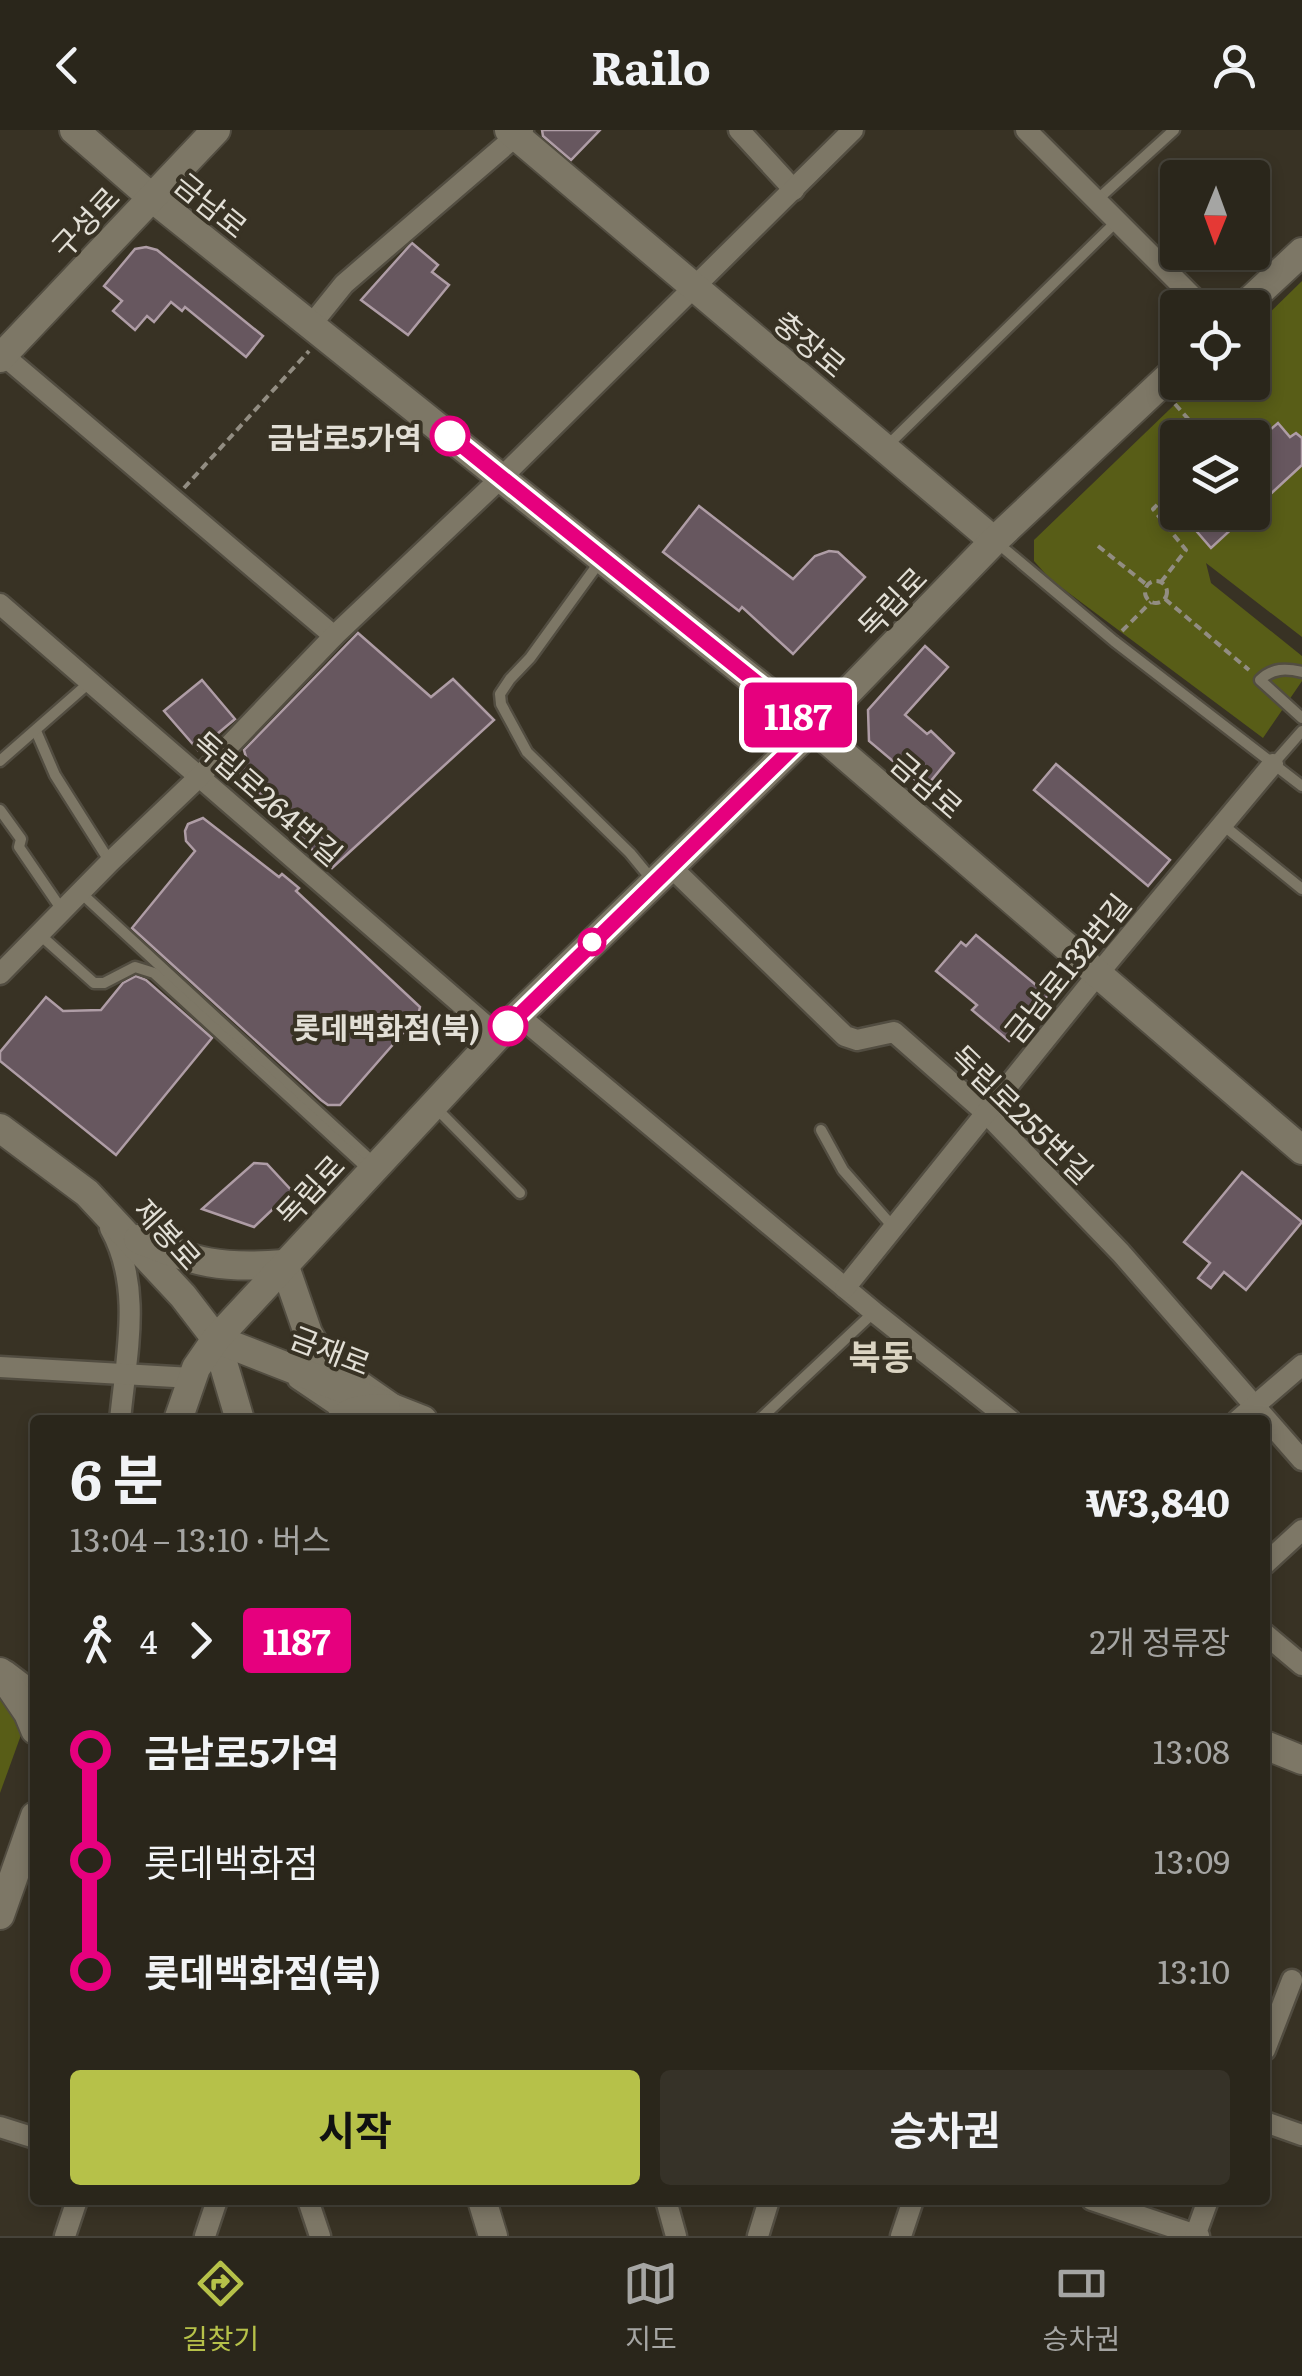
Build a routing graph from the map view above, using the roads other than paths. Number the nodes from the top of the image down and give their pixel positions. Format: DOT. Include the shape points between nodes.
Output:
graph roads {
  1 [pos="74,130"];
  2 [pos="216,130"];
  3 [pos="738,130"];
  4 [pos="1026,130"];
  5 [pos="1174,130"];
  6 [pos="853,131"];
  7 [pos="516,132"];
  8 [pos="794,190"];
  9 [pos="151,197"];
  10 [pos="1096,201"];
  11 [pos="1116,222"];
  12 [pos="1302,252"];
  13 [pos="694,288"];
  14 [pos="1186,290"];
  15 [pos="1261,290"];
  16 [pos="317,330"];
  17 [pos="1,356"];
  18 [pos="1160,384"];
  19 [pos="885,447"];
  20 [pos="503,476"];
  21 [pos="994,541"];
  22 [pos="603,557"];
  23 [pos="0,604"];
  24 [pos="334,636"];
  25 [pos="1302,672"];
  26 [pos="90,681"];
  27 [pos="1302,718"];
  28 [pos="813,728"];
  29 [pos="1302,730"];
  30 [pos="36,731"];
  31 [pos="0,760"];
  32 [pos="1274,764"];
  33 [pos="199,777"];
  34 [pos="1302,786"];
  35 [pos="0,810"];
  36 [pos="1222,824"];
  37 [pos="110,862"];
  38 [pos="662,874"];
  39 [pos="1298,886"];
  40 [pos="80,892"];
  41 [pos="62,910"];
  42 [pos="39,934"];
  43 [pos="0,974"];
  44 [pos="1098,974"];
  45 [pos="518,1015"];
  46 [pos="498,1036"];
  47 [pos="432,1105"];
  48 [pos="986,1113"];
  49 [pos="0,1128"];
  50 [pos="821,1130"];
  51 [pos="1302,1150"];
  52 [pos="373,1168"];
  53 [pos="87,1192"];
  54 [pos="520,1193"];
  55 [pos="894,1228"];
  56 [pos="127,1234"];
  57 [pos="284,1264"];
  58 [pos="845,1288"];
  59 [pos="874,1312"];
  60 [pos="216,1339"];
  61 [pos="269,1360"];
  62 [pos="1302,1365"];
  63 [pos="0,1367"];
  64 [pos="124,1372"];
  65 [pos="192,1378"];
  66 [pos="392,1408"];
  67 [pos="1246,1413"];
  68 [pos="120,1415"];
  69 [pos="180,1415"];
  70 [pos="239,1415"];
  71 [pos="345,1415"];
  72 [pos="362,1415"];
  73 [pos="410,1415"];
  74 [pos="765,1415"];
  75 [pos="1003,1415"];
  76 [pos="1270,1433"];
  77 [pos="1302,1460"];
  78 [pos="1302,1530"];
  79 [pos="1270,1559"];
  80 [pos="1270,1638"];
  81 [pos="1302,1665"];
  82 [pos="0,1669"];
  83 [pos="30,1690"];
  84 [pos="30,1718"];
  85 [pos="1270,1747"];
  86 [pos="1302,1760"];
  87 [pos="30,1836"];
  88 [pos="0,1915"];
  89 [pos="1297,1978"];
  90 [pos="1270,1987"];
  91 [pos="1270,2039"];
  92 [pos="1270,2124"];
  93 [pos="0,2126"];
  94 [pos="1302,2134"];
  95 [pos="30,2136"];
  96 [pos="75,2205"];
  97 [pos="216,2205"];
  98 [pos="310,2205"];
  99 [pos="484,2205"];
  100 [pos="667,2205"];
  101 [pos="767,2205"];
  102 [pos="912,2205"];
  103 [pos="1107,2205"];
  104 [pos="1206,2205"];
  105 [pos="65,2236"];
  106 [pos="205,2236"];
  107 [pos="320,2236"];
  108 [pos="493,2236"];
  109 [pos="676,2236"];
  110 [pos="758,2236"];
  111 [pos="901,2236"];
  112 [pos="1197,2236"];
  1 -- 9 [label="street, 금남로"];
  2 -- 9 [label="street, 구성로"];
  3 -- 8 [label="street"];
  4 -- 10 [label="street"];
  5 -- 10 [label="lane"];
  6 -- 8 [label="street"];
  7 -- 13 [label="street, 충장로"];
  7 -- 16 [label="street, 충장로" via="344,284"];
  8 -- 13 [label="street"];
  9 -- 16 [label="street, 금남로"];
  9 -- 17 [label="street, 구성로"];
  10 -- 11 [label="street"];
  11 -- 14 [label="street"];
  11 -- 19 [label="lane"];
  12 -- 15 [label="street"];
  13 -- 19 [label="street, 충장로"];
  13 -- 20 [label="street"];
  16 -- 20 [label="street, 금남로"];
  17 -- 24 [label="street"];
  18 -- 21 [label="street, 독립로"];
  19 -- 21 [label="street, 충장로"];
  20 -- 22 [label="street, 금남로"];
  20 -- 24 [label="street"];
  21 -- 28 [label="street, 독립로"];
  21 -- 32 [label="lane"];
  22 -- 28 [label="street, 금남로"];
  22 -- 38 [label="lane" via="510,679 501,704 528,752 630,853"];
  23 -- 26 [label="street, 독립로264번길"];
  24 -- 33 [label="street"];
  25 -- 27 [label="lane" via="1278,670 1260,680"];
  26 -- 30 [label="lane"];
  26 -- 33 [label="street, 독립로264번길"];
  28 -- 38 [label="street, 독립로"];
  28 -- 44 [label="street, 금남로"];
  29 -- 32 [label="lane"];
  30 -- 31 [label="lane"];
  30 -- 37 [label="lane" via="55,775"];
  32 -- 34 [label="lane"];
  32 -- 36 [label="street, 금남로132번길"];
  33 -- 37 [label="street"];
  33 -- 46 [label="street, 독립로264번길"];
  35 -- 41 [label="lane"];
  36 -- 39 [label="lane"];
  36 -- 44 [label="street, 금남로132번길"];
  37 -- 40 [label="street"];
  38 -- 45 [label="street, 독립로"];
  38 -- 48 [label="street, 독립로255번길" via="845,1036 858,1040 894,1032"];
  40 -- 41 [label="street"];
  40 -- 52 [label="lane"];
  41 -- 42 [label="street"];
  42 -- 43 [label="street"];
  42 -- 52 [label="lane" via="94,983 135,967 154,973"];
  44 -- 48 [label="street, 금남로132번길"];
  44 -- 51 [label="street, 금남로"];
  45 -- 46 [label="street, 독립로"];
  45 -- 58 [label="street"];
  46 -- 47 [label="street, 독립로"];
  47 -- 52 [label="street, 독립로"];
  47 -- 54 [label="lane"];
  48 -- 55 [label="street, 금남로132번길"];
  48 -- 67 [label="street, 독립로255번길" via="1121,1253"];
  49 -- 53 [label="street, 제봉로"];
  50 -- 55 [label="lane" via="843,1170"];
  52 -- 57 [label="street, 독립로"];
  53 -- 56 [label="street, 제봉로"];
  53 -- 64 [label="street" via="129,1275"];
  55 -- 58 [label="street, 금남로132번길"];
  56 -- 57 [label="street" via="206,1264"];
  56 -- 60 [label="street, 제봉로"];
  57 -- 60 [label="street, 독립로"];
  57 -- 66 [label="street" via="323,1360"];
  58 -- 59 [label="street"];
  59 -- 74 [label="lane"];
  59 -- 75 [label="street"];
  60 -- 61 [label="street, 금재로"];
  60 -- 65 [label="street, 독립로"];
  60 -- 70 [label="street, 제봉로"];
  61 -- 66 [label="street, 금재로"];
  61 -- 71 [label="street"];
  62 -- 67 [label="street"];
  63 -- 64 [label="street"];
  64 -- 65 [label="street"];
  64 -- 68 [label="street"];
  65 -- 69 [label="street, 독립로"];
  66 -- 72 [label="street"];
  66 -- 73 [label="street, 금재로"];
  76 -- 77 [label="street, 독립로255번길"];
  78 -- 79 [label="street"];
  80 -- 81 [label="street"];
  82 -- 83 [label="street"];
  82 -- 84 [label="street"];
  85 -- 86 [label="street"];
  87 -- 88 [label="street"];
  89 -- 90 [label="street"];
  89 -- 91 [label="street"];
  92 -- 94 [label="street"];
  93 -- 95 [label="street"];
  96 -- 105 [label="street"];
  97 -- 106 [label="street"];
  98 -- 107 [label="street"];
  99 -- 108 [label="street"];
  100 -- 109 [label="street"];
  101 -- 110 [label="street"];
  102 -- 111 [label="street"];
  103 -- 112 [label="street"];
  104 -- 112 [label="street"];
}
